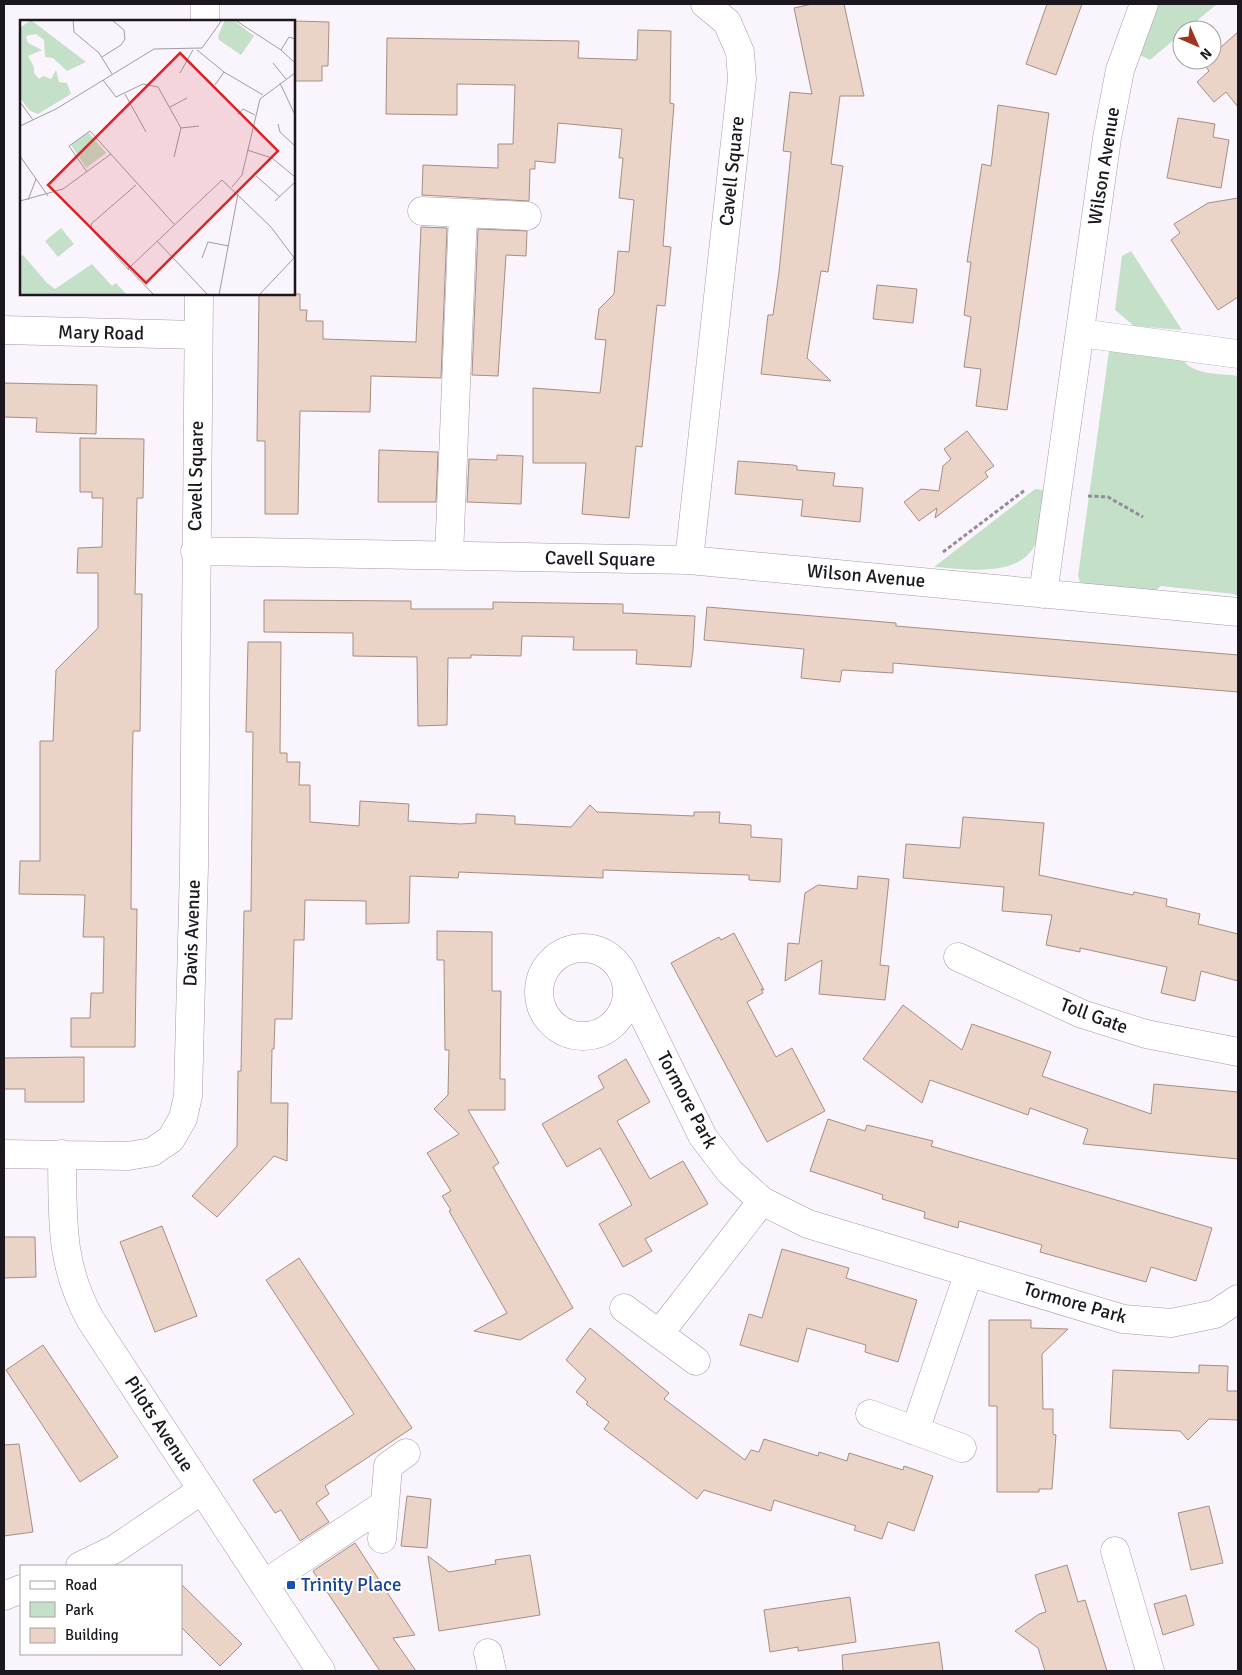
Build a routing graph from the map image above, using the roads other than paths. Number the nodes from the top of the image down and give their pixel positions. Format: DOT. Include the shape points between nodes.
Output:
graph roads {
  1 [pos="205,4"];
  2 [pos="705,4"];
  3 [pos="1144,4"];
  4 [pos="205,20"];
  5 [pos="422,211"];
  6 [pos="462,213"];
  7 [pos="527,216"];
  8 [pos="199,295"];
  9 [pos="4,330"];
  10 [pos="1080,333"];
  11 [pos="198,335"];
  12 [pos="1238,354"];
  13 [pos="195,551"];
  14 [pos="449,556"];
  15 [pos="689,560"];
  16 [pos="1043,594"];
  17 [pos="1238,612"];
  18 [pos="958,957"];
  19 [pos="624,976"];
  20 [pos="606,1030"];
  21 [pos="656,1041"];
  22 [pos="1238,1052"];
  23 [pos="4,1154"];
  24 [pos="62,1154"];
  25 [pos="762,1201"];
  26 [pos="968,1272"];
  27 [pos="1238,1299"];
  28 [pos="624,1308"];
  29 [pos="659,1334"];
  30 [pos="696,1361"];
  31 [pos="870,1414"];
  32 [pos="915,1430"];
  33 [pos="962,1448"];
  34 [pos="406,1453"];
  35 [pos="202,1490"];
  36 [pos="384,1504"];
  37 [pos="382,1539"];
  38 [pos="1115,1552"];
  39 [pos="82,1565"];
  40 [pos="264,1584"];
  41 [pos="20,1589"];
  42 [pos="4,1596"];
  43 [pos="321,1671"];
  44 [pos="1150,1671"];
  1 -- 4 [label="street"];
  2 -- 15 [label="street, Cavell Square" via="727,22 740,52 742,79"];
  3 -- 10 [label="street, Wilson Avenue" via="1120,70 1107,138"];
  5 -- 6 [label="street"];
  6 -- 7 [label="street"];
  6 -- 14 [label="street"];
  8 -- 11 [label="street, Cavell Square"];
  9 -- 11 [label="street, Mary Road"];
  10 -- 12 [label="street"];
  10 -- 16 [label="street, Wilson Avenue"];
  11 -- 13 [label="street, Cavell Square"];
  13 -- 14 [label="street, Cavell Square"];
  13 -- 24 [label="street, Davis Avenue" via="194,866 188,1096 183,1118 171,1139 152,1152 128,1156"];
  14 -- 15 [label="street, Cavell Square"];
  15 -- 16 [label="street, Wilson Avenue"];
  16 -- 17 [label="street, Wilson Avenue"];
  18 -- 22 [label="street, Toll Gate" via="1082,1014 1146,1034"];
  19 -- 20 [label="street" via="627,991 625,1007"];
  19 -- 20 [label="street, Tormore Park" via="605,954 583,949 560,954 549,964 542,978 539,993 542,1008 562,1031 576,1036"];
  19 -- 21 [label="street, Tormore Park"];
  20 -- 21 [label="street, Tormore Park" via="627,1027 642,1031"];
  21 -- 25 [label="street, Tormore Park" via="703,1137 730,1172"];
  23 -- 24 [label="street, Davis Avenue"];
  24 -- 35 [label="street, Pilots Avenue" via="63,1231 67,1264 77,1295"];
  25 -- 26 [label="street, Tormore Park" via="808,1224"];
  25 -- 29 [label="street"];
  26 -- 27 [label="street, Tormore Park" via="1123,1319 1171,1323 1215,1314"];
  26 -- 32 [label="street"];
  28 -- 29 [label="street"];
  29 -- 30 [label="street"];
  31 -- 32 [label="street"];
  32 -- 33 [label="street"];
  34 -- 36 [label="street" via="388,1466"];
  35 -- 39 [label="street" via="115,1549"];
  35 -- 40 [label="street, Pilots Avenue"];
  36 -- 37 [label="street"];
  36 -- 40 [label="street"];
  38 -- 44 [label="street"];
  40 -- 43 [label="street, Pilots Avenue"];
  41 -- 42 [label="street"];
}
